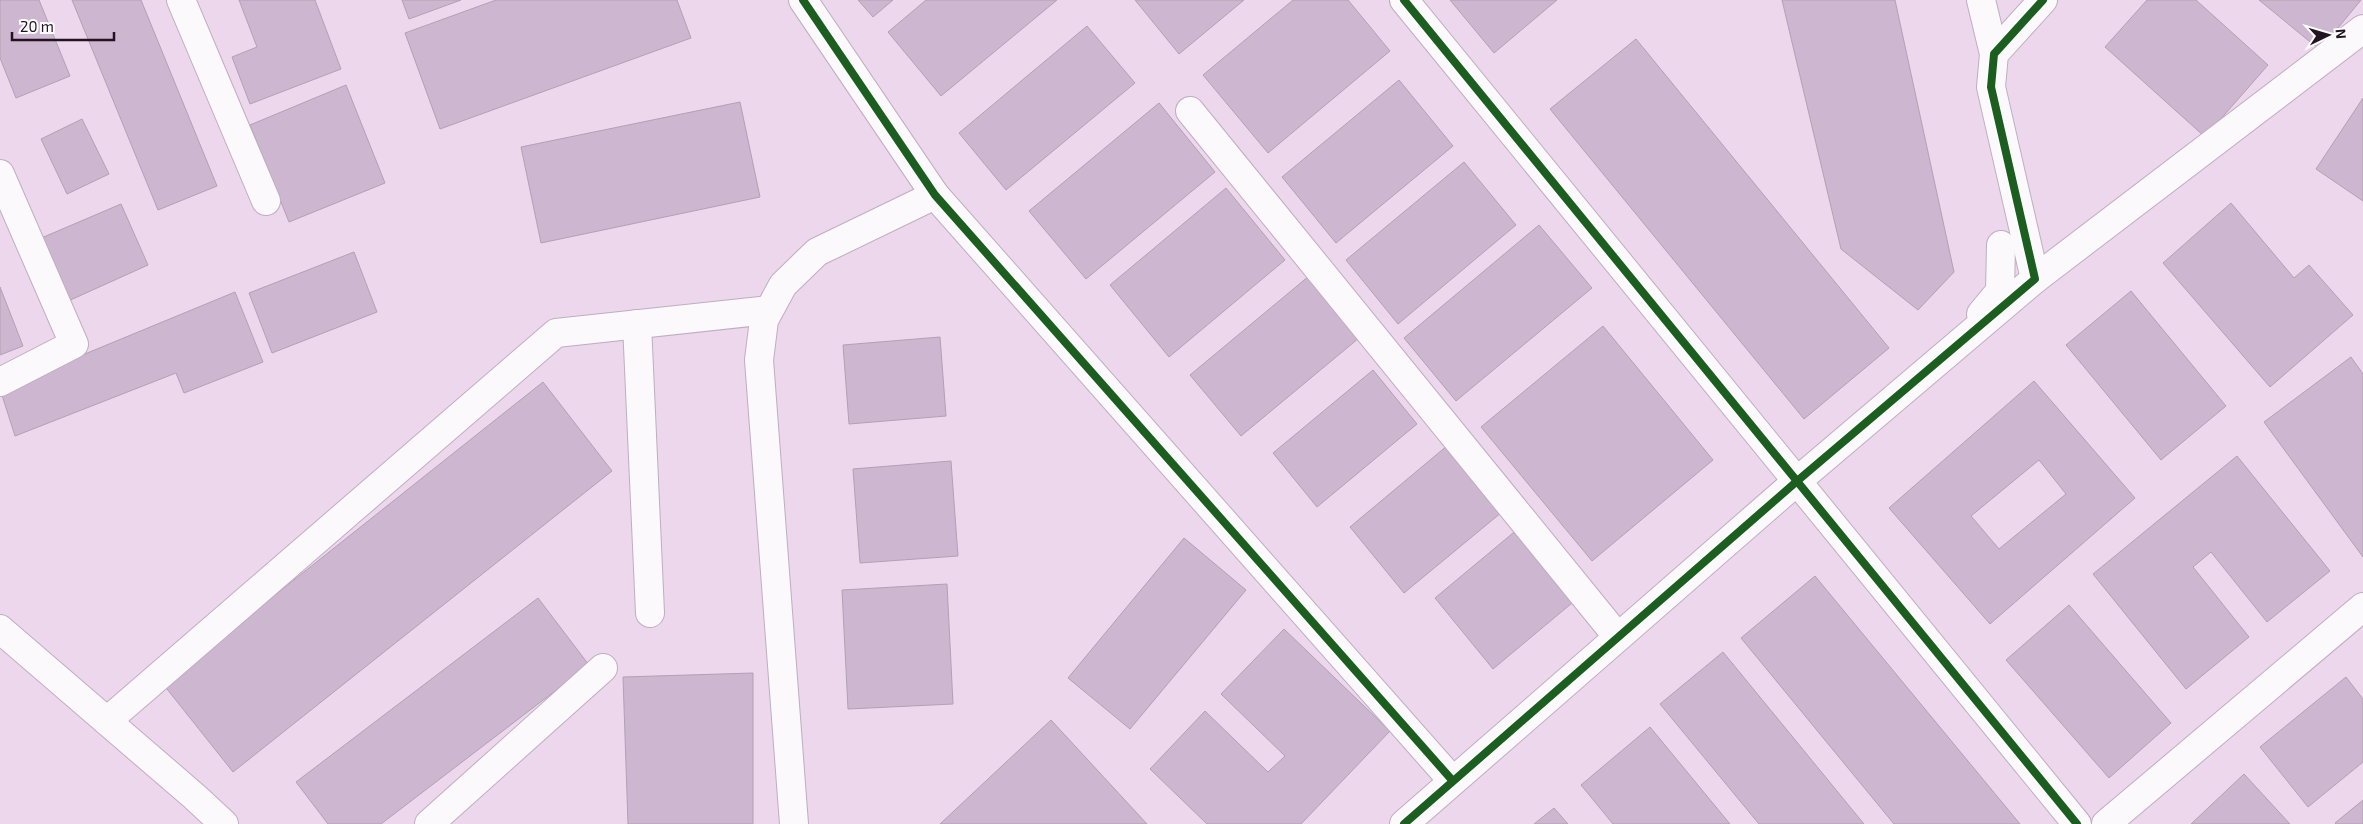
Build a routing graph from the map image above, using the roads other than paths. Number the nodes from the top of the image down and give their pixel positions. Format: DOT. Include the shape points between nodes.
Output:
graph roads {
  1 [pos="181,0"];
  2 [pos="803,0"];
  3 [pos="1404,0"];
  4 [pos="1980,0"];
  5 [pos="2043,0"];
  6 [pos="2363,29"];
  7 [pos="1994,54"];
  8 [pos="1190,111"];
  9 [pos="0,174"];
  10 [pos="935,196"];
  11 [pos="266,201"];
  12 [pos="2002,245"];
  13 [pos="2035,279"];
  14 [pos="769,310"];
  15 [pos="637,324"];
  16 [pos="1957,345"];
  17 [pos="0,382"];
  18 [pos="1796,482"];
  19 [pos="2363,607"];
  20 [pos="650,612"];
  21 [pos="0,629"];
  22 [pos="1618,636"];
  23 [pos="603,668"];
  24 [pos="107,721"];
  25 [pos="1452,780"];
  26 [pos="224,824"];
  27 [pos="429,824"];
  28 [pos="794,824"];
  29 [pos="1404,824"];
  30 [pos="2077,824"];
  31 [pos="2106,824"];
  1 -- 11 [label="street"];
  2 -- 10 [label="street"];
  3 -- 18 [label="street"];
  4 -- 7 [label="street"];
  5 -- 7 [label="street"];
  6 -- 13 [label="street"];
  7 -- 13 [label="street" via="1990,87"];
  8 -- 22 [label="street"];
  9 -- 17 [label="street" via="74,344"];
  10 -- 14 [label="street" via="817,252 782,285"];
  10 -- 25 [label="street"];
  12 -- 16 [label="street" via="2000,291"];
  13 -- 16 [label="street"];
  14 -- 15 [label="street"];
  14 -- 28 [label="street" via="764,320 759,360"];
  15 -- 20 [label="street"];
  15 -- 24 [label="street" via="556,333"];
  16 -- 18 [label="street"];
  18 -- 22 [label="street"];
  18 -- 30 [label="street"];
  19 -- 31 [label="street"];
  21 -- 24 [label="street"];
  22 -- 25 [label="street"];
  23 -- 27 [label="street"];
  24 -- 26 [label="street"];
  25 -- 29 [label="street"];
}
